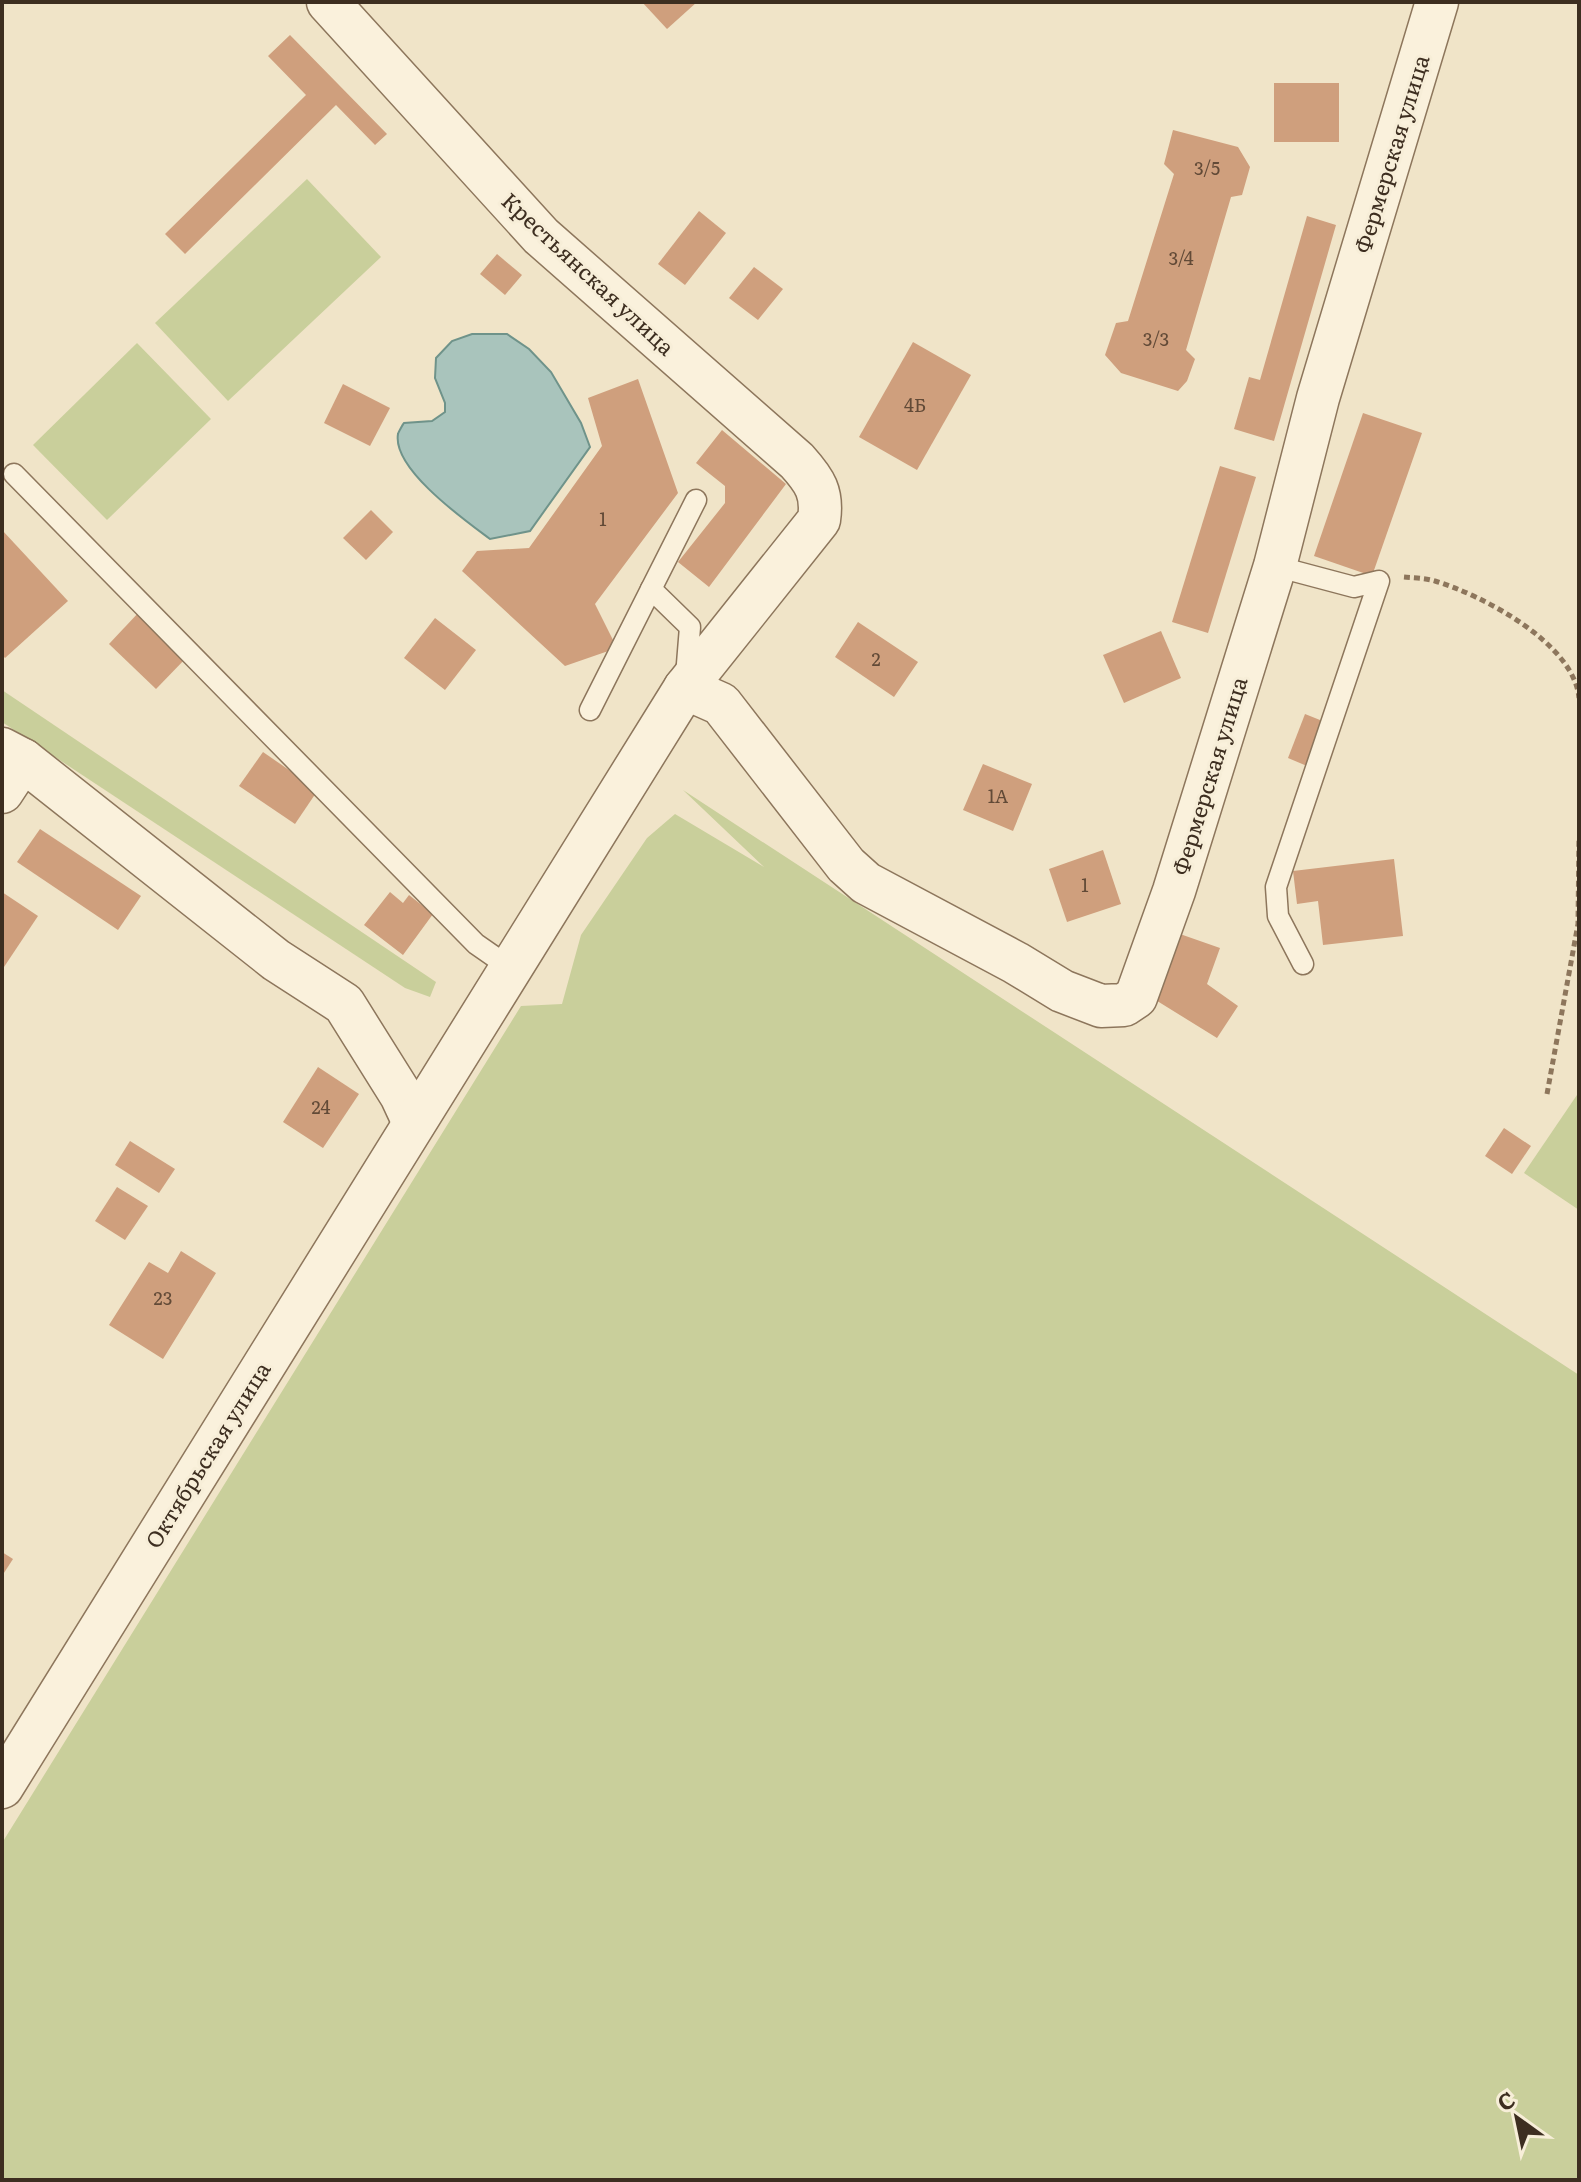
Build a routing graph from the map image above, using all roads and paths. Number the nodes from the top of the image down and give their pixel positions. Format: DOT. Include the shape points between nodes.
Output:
graph roads {
  1 [pos="328,2"];
  2 [pos="1437,2"];
  3 [pos="14,474"];
  4 [pos="696,500"];
  5 [pos="1275,566"];
  6 [pos="1379,581"];
  7 [pos="651,589"];
  8 [pos="685,688"];
  9 [pos="1579,698"];
  10 [pos="590,710"];
  11 [pos="9,767"];
  12 [pos="1579,837"];
  13 [pos="1303,964"];
  14 [pos="512,969"];
  15 [pos="1547,1094"];
  16 [pos="414,1123"];
  17 [pos="2,1787"];
  1 -- 8 [label="street, Крестьянская улица" via="541,236 797,461 819,489 819,520"];
  2 -- 5 [label="street, Фермерская улица" via="1318,398"];
  3 -- 14 [label="lane" via="476,944"];
  4 -- 7 [label="lane"];
  5 -- 6 [label="lane" via="1354,587"];
  5 -- 8 [label="street, Фермерская улица" via="1169,905 1136,997 1124,1005 1101,1006 1062,991 866,883 846,865 721,704"];
  6 -- 9 [label="path" via="1433,581 1478,598 1543,640 1565,663"];
  6 -- 13 [label="lane" via="1276,887 1278,916"];
  7 -- 8 [label="lane" via="690,627"];
  7 -- 10 [label="lane"];
  8 -- 14 [label="street, Октябрьская улица"];
  11 -- 16 [label="street" via="344,1004"];
  12 -- 15 [label="path" via="1578,924"];
  14 -- 16 [label="street, Октябрьская улица"];
  16 -- 17 [label="street, Октябрьская улица"];
}
